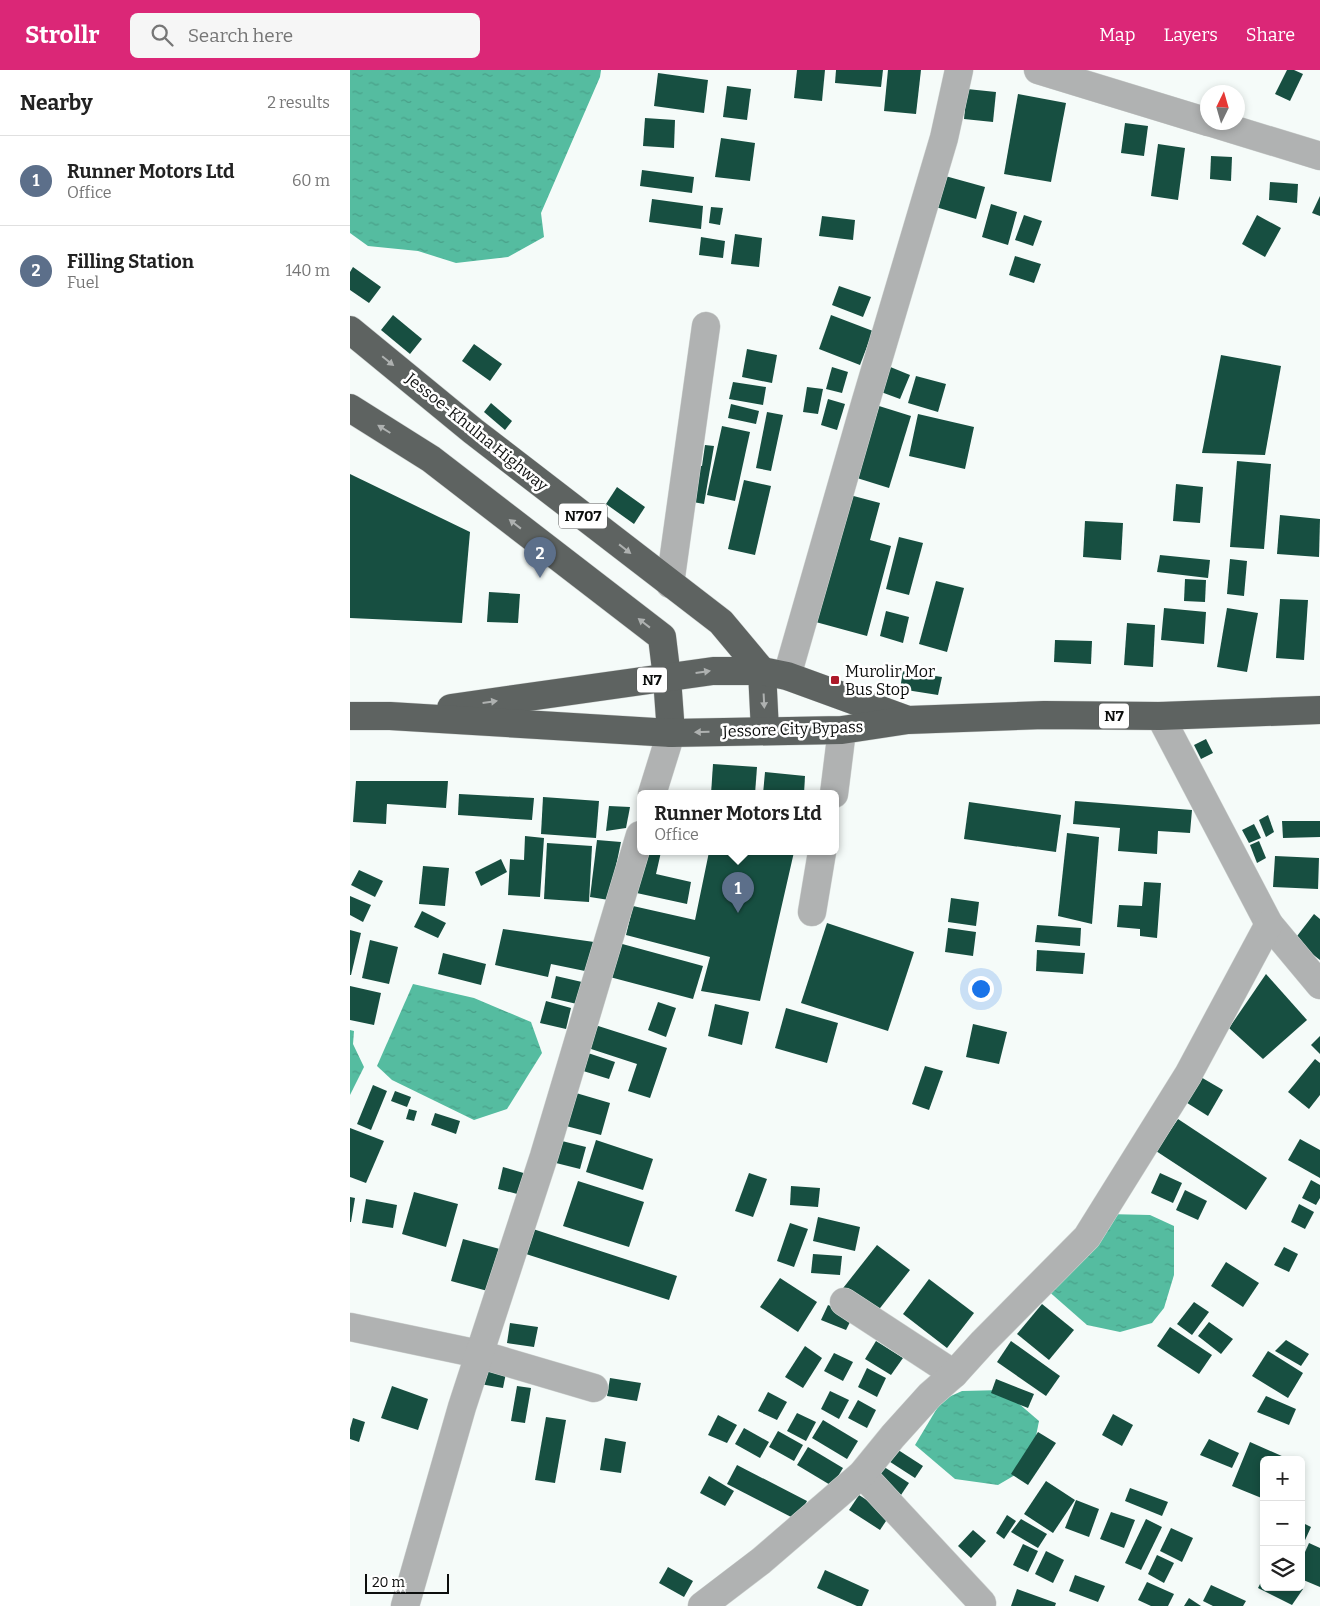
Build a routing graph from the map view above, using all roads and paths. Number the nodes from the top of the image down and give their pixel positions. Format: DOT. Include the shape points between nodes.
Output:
graph roads {
  1 [pos="959,70"];
  2 [pos="1038,70"];
  3 [pos="1200,120"];
  4 [pos="1234,130"];
  5 [pos="1320,156"];
  6 [pos="706,326"];
  7 [pos="350,330"];
  8 [pos="350,408"];
  9 [pos="670,584"];
  10 [pos="775,674"];
  11 [pos="667,678"];
  12 [pos="1320,710"];
  13 [pos="350,716"];
  14 [pos="390,716"];
  15 [pos="1160,716"];
  16 [pos="908,720"];
  17 [pos="842,730"];
  18 [pos="765,731"];
  19 [pos="671,733"];
  20 [pos="653,790"];
  21 [pos="834,790"];
  22 [pos="637,845"];
  23 [pos="822,855"];
  24 [pos="812,912"];
  25 [pos="1269,924"];
  26 [pos="1320,984"];
  27 [pos="844,1302"];
  28 [pos="350,1327"];
  29 [pos="479,1354"];
  30 [pos="954,1374"];
  31 [pos="594,1388"];
  32 [pos="862,1474"];
  33 [pos="405,1606"];
  34 [pos="702,1606"];
  35 [pos="980,1606"];
  1 -- 10 [label="street" via="944,138 862,413"];
  2 -- 3 [label="street"];
  4 -- 5 [label="street"];
  6 -- 9 [label="street"];
  7 -- 9 [label="highway, Jessoe-Khulna Highway / N707, one-way" via="473,431"];
  11 -- 8 [label="highway, N707, one-way" via="662,638 431,459"];
  9 -- 10 [label="highway, Jessoe-Khulna Highway / N707" via="721,622"];
  11 -- 10 [label="highway, Jessore City Bypass / N7, one-way" via="713,671"];
  10 -- 16 [label="highway, Jessore City Bypass / N7"];
  10 -- 18 [label="highway, one-way"];
  14 -- 11 [label="highway, Jessore City Bypass / N7, one-way"];
  11 -- 19 [label="highway, N707"];
  12 -- 15 [label="highway, N7"];
  13 -- 14 [label="highway, Jessore City Bypass / N7"];
  14 -- 19 [label="highway, Jessore City Bypass / N7"];
  15 -- 16 [label="highway, N7" via="1044,715"];
  15 -- 25 [label="street"];
  16 -- 17 [label="highway, Jessore City Bypass / N7"];
  17 -- 18 [label="highway, Jessore City Bypass / N7"];
  17 -- 21 [label="street"];
  18 -- 19 [label="highway, Jessore City Bypass / N7, one-way"];
  19 -- 20 [label="street"];
  22 -- 29 [label="street" via="544,1156"];
  23 -- 24 [label="street"];
  25 -- 26 [label="street"];
  25 -- 30 [label="street" via="1188,1075 1087,1237"];
  27 -- 30 [label="street"];
  28 -- 29 [label="street"];
  29 -- 31 [label="street"];
  29 -- 33 [label="street"];
  30 -- 32 [label="street" via="930,1395"];
  32 -- 34 [label="street" via="760,1562"];
  32 -- 35 [label="street" via="982,1603"];
}
